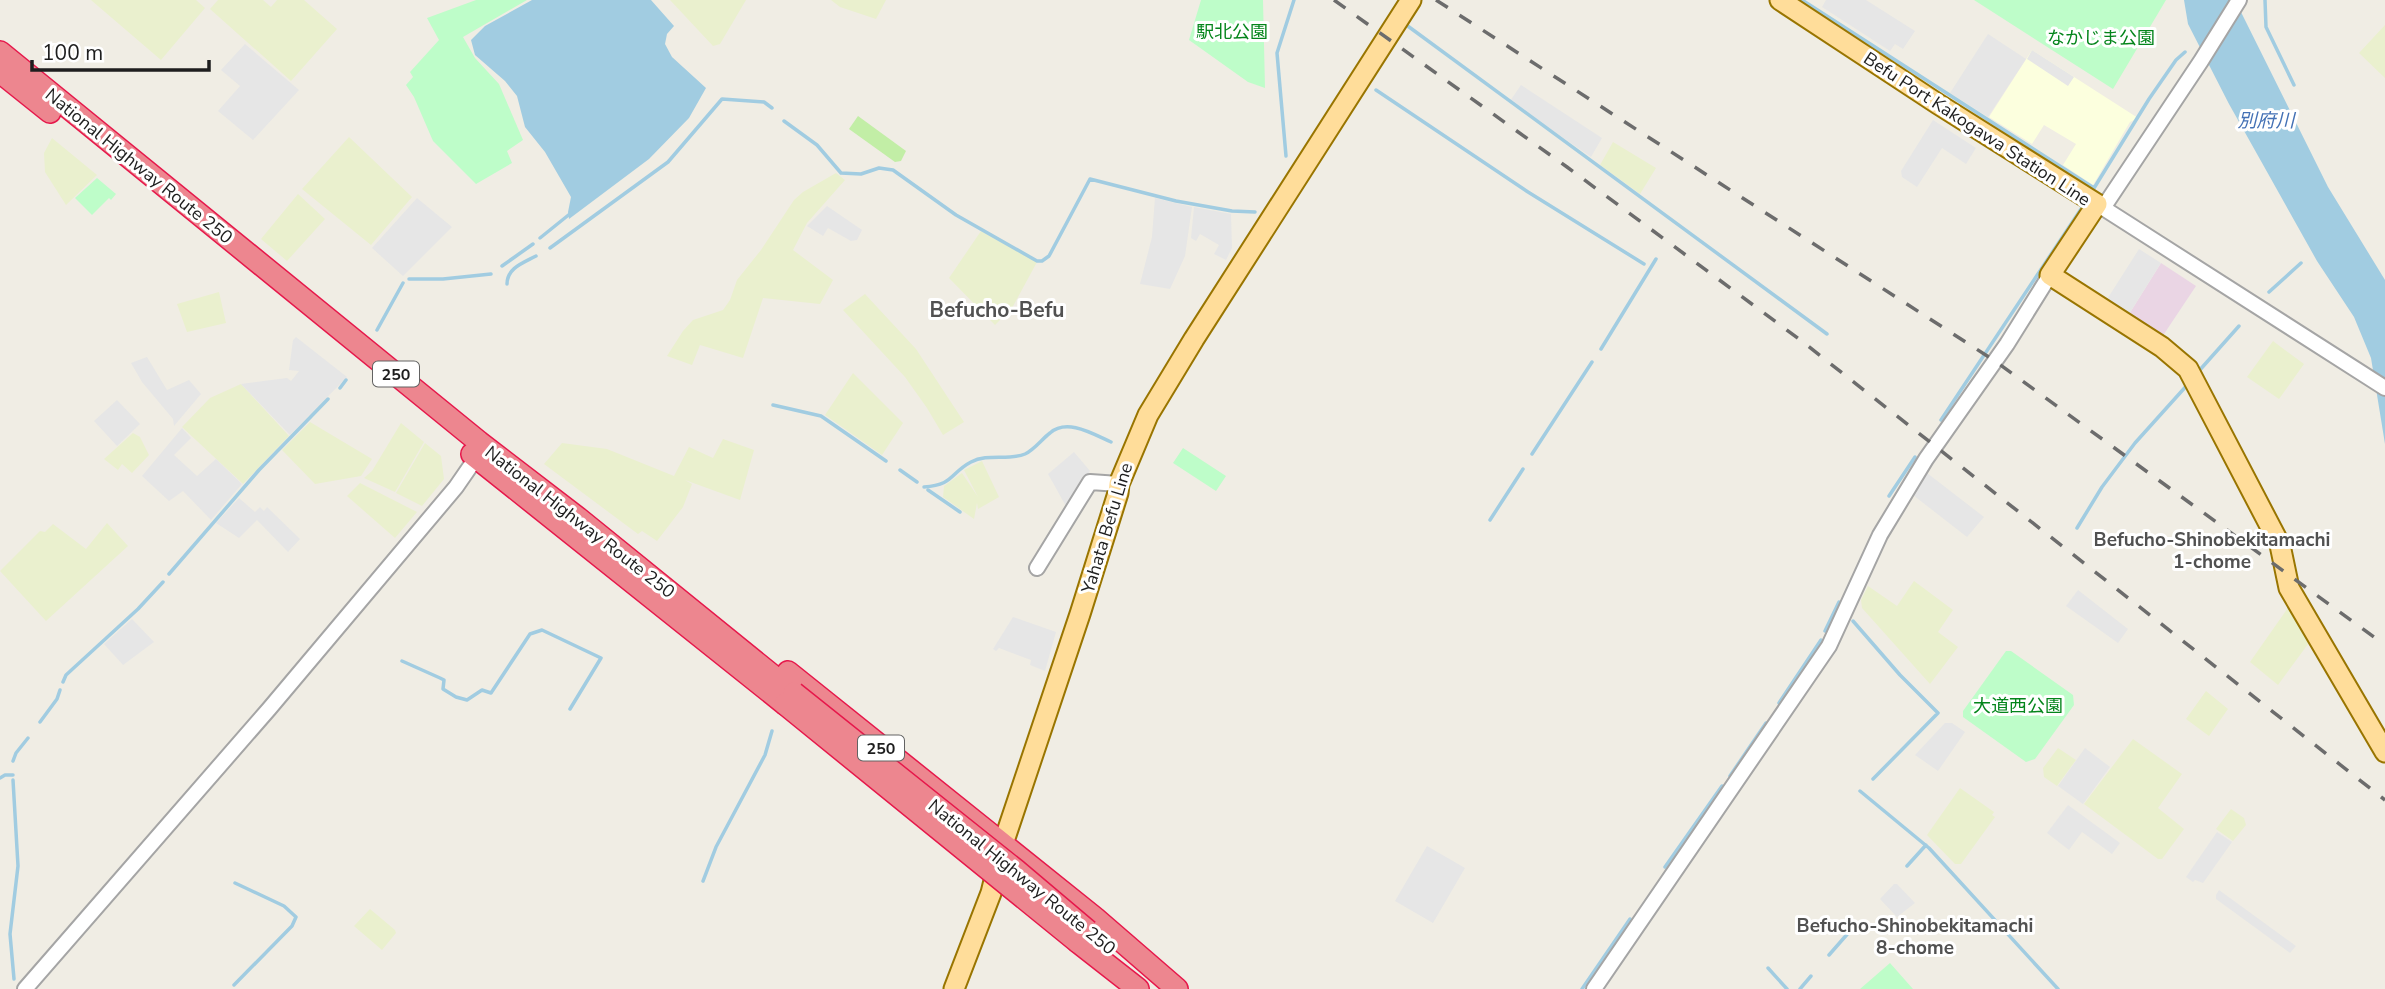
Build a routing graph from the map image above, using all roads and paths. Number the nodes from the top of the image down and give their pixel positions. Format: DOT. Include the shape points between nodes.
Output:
graph roads {
  1 [pos="1411,0"];
  2 [pos="1780,0"];
  3 [pos="2239,0"];
  4 [pos="0,52"];
  5 [pos="0,72"];
  6 [pos="2094,202"];
  7 [pos="2050,275"];
  8 [pos="2385,388"];
  9 [pos="478,450"];
  10 [pos="1119,484"];
  11 [pos="578,517"];
  12 [pos="1037,568"];
  13 [pos="790,698"];
  14 [pos="2385,752"];
  15 [pos="1003,844"];
  16 [pos="1083,937"];
  17 [pos="25,989"];
  18 [pos="954,989"];
  19 [pos="1138,989"];
  20 [pos="1162,989"];
  21 [pos="1177,989"];
  22 [pos="1594,989"];
  1 -- 10 [label="main road, Yahata Befu Line" via="1148,415"];
  2 -- 6 [label="main road, Befu Port Kakogawa Station Line"];
  3 -- 6 [label="street" via="2201,61"];
  4 -- 9 [label="highway, National Highway Route 250 / 250"];
  5 -- 9 [label="highway, National Highway Route 250 / 250"];
  6 -- 7 [label="main road, Befu Port Kakogawa Station Line"];
  6 -- 8 [label="street"];
  7 -- 14 [label="main road" via="2162,347 2188,369 2280,545 2290,588"];
  7 -- 22 [label="street" via="1880,535 1829,646"];
  9 -- 11 [label="highway, National Highway Route 250 / 250"];
  9 -- 13 [label="highway, National Highway Route 250 / 250"];
  9 -- 17 [label="street" via="456,487 274,704"];
  10 -- 12 [label="street" via="1090,482"];
  10 -- 15 [label="main road, Yahata Befu Line"];
  11 -- 13 [label="highway, National Highway Route 250 / 250"];
  11 -- 15 [label="highway, 250" via="681,588"];
  13 -- 16 [label="highway, National Highway Route 250 / 250, bridge" via="1017,871"];
  15 -- 18 [label="main road, Yahata Befu Line" via="991,893"];
  15 -- 21 [label="highway, 250"];
  16 -- 19 [label="highway, National Highway Route 250 / 250"];
  16 -- 20 [label="highway, National Highway Route 250 / 250"];
}
